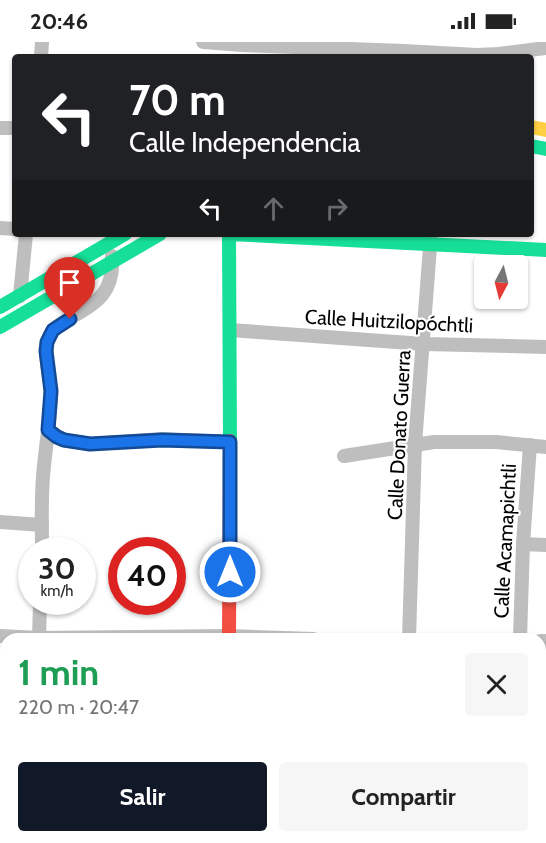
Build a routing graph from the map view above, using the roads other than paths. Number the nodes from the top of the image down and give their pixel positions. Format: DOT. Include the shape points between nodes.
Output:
graph roads {
  1 [pos="203,42"];
  2 [pos="242,48"];
  3 [pos="546,48"];
  4 [pos="446,50"];
  5 [pos="471,54"];
  6 [pos="498,54"];
  7 [pos="26,237"];
  8 [pos="120,237"];
  9 [pos="155,237"];
  10 [pos="229,237"];
  11 [pos="350,237"];
  12 [pos="431,239"];
  13 [pos="111,242"];
  14 [pos="546,250"];
  15 [pos="112,262"];
  16 [pos="20,296"];
  17 [pos="0,307"];
  18 [pos="0,327"];
  19 [pos="230,330"];
  20 [pos="424,344"];
  21 [pos="546,347"];
  22 [pos="48,430"];
  23 [pos="230,442"];
  24 [pos="415,444"];
  25 [pos="530,445"];
  26 [pos="546,447"];
  27 [pos="344,456"];
  28 [pos="0,522"];
  29 [pos="42,525"];
  30 [pos="42,537"];
  31 [pos="523,544"];
  32 [pos="546,545"];
  33 [pos="40,615"];
  34 [pos="39,633"];
  35 [pos="229,633"];
  36 [pos="409,633"];
  37 [pos="520,633"];
  1 -- 2 [label="street"];
  2 -- 4 [label="street"];
  3 -- 6 [label="street"];
  4 -- 5 [label="street"];
  7 -- 16 [label="street"];
  8 -- 13 [label="street"];
  9 -- 15 [label="street"];
  10 -- 19 [label="street"];
  11 -- 12 [label="street"];
  12 -- 14 [label="street"];
  12 -- 20 [label="street, Calle Donato Guerra"];
  13 -- 15 [label="street"];
  13 -- 16 [label="street"];
  15 -- 18 [label="street"];
  15 -- 22 [label="street" via="111,279 102,296 50,334 46,351 51,391"];
  16 -- 17 [label="street"];
  19 -- 20 [label="street, Calle Huitzilopóchtli"];
  19 -- 23 [label="street"];
  20 -- 21 [label="street, Calle Huitzilopóchtli"];
  20 -- 24 [label="street, Calle Donato Guerra"];
  22 -- 23 [label="street" via="64,440 90,444"];
  22 -- 29 [label="street"];
  23 -- 35 [label="street"];
  24 -- 25 [label="street"];
  24 -- 27 [label="street"];
  24 -- 36 [label="street, Calle Donato Guerra"];
  25 -- 26 [label="street"];
  25 -- 31 [label="street, Calle Acamapichtli"];
  28 -- 29 [label="street"];
  29 -- 30 [label="street"];
  31 -- 32 [label="street"];
  31 -- 37 [label="street, Calle Acamapichtli"];
  33 -- 34 [label="street"];
}
